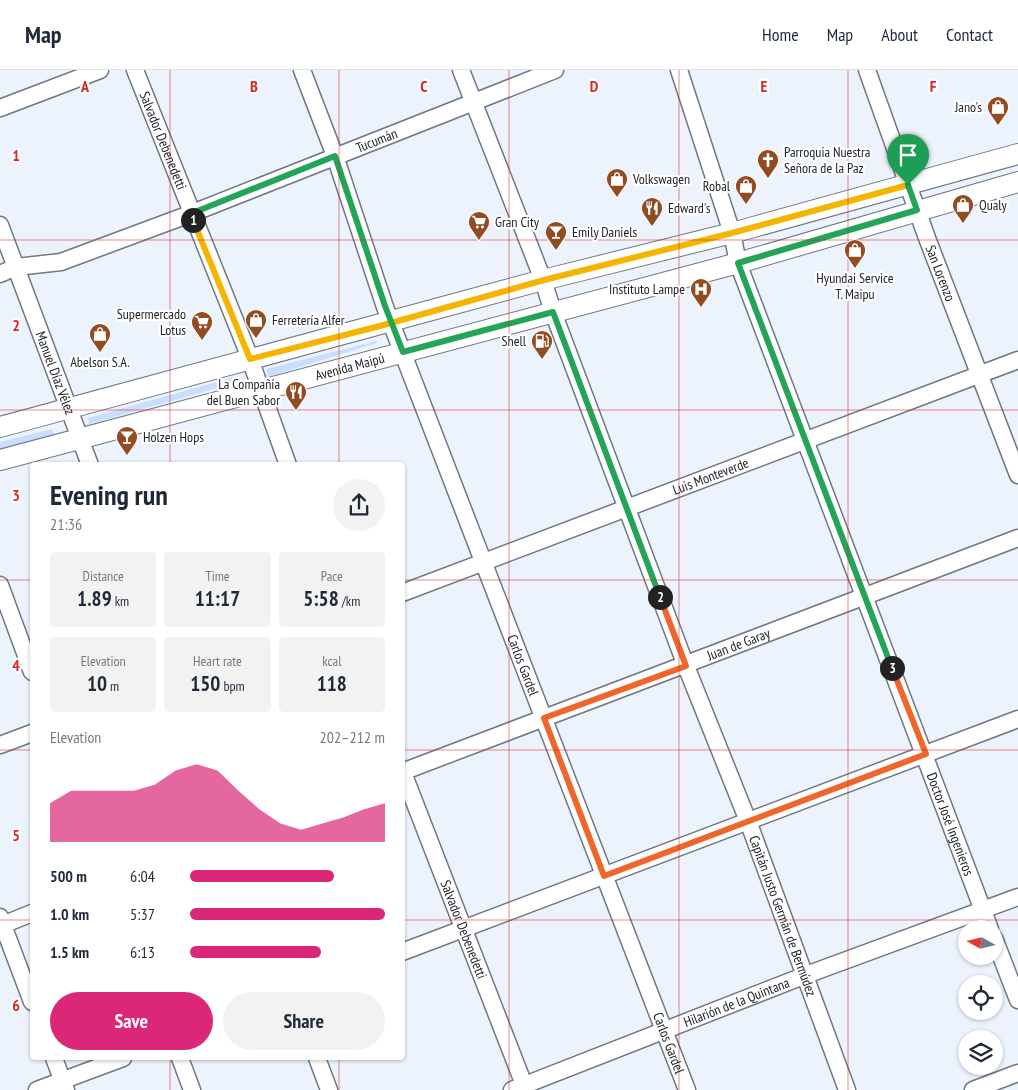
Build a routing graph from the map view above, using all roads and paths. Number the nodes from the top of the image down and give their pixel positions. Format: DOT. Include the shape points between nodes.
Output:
graph roads {
  1 [pos="100,70"];
  2 [pos="135,70"];
  3 [pos="302,70"];
  4 [pos="462,70"];
  5 [pos="556,70"];
  6 [pos="679,70"];
  7 [pos="868,70"];
  8 [pos="474,102"];
  9 [pos="0,108"];
  10 [pos="1018,154"];
  11 [pos="335,156"];
  12 [pos="1018,182"];
  13 [pos="908,185"];
  14 [pos="917,210"];
  15 [pos="190,214"];
  16 [pos="0,225"];
  17 [pos="732,233"];
  18 [pos="738,263"];
  19 [pos="16,267"];
  20 [pos="0,274"];
  21 [pos="544,280"];
  22 [pos="553,312"];
  23 [pos="392,323"];
  24 [pos="403,352"];
  25 [pos="250,359"];
  26 [pos="1018,360"];
  27 [pos="980,374"];
  28 [pos="261,391"];
  29 [pos="67,410"];
  30 [pos="0,427"];
  31 [pos="80,440"];
  32 [pos="804,442"];
  33 [pos="0,460"];
  34 [pos="89,462"];
  35 [pos="287,462"];
  36 [pos="1018,475"];
  37 [pos="626,508"];
  38 [pos="1018,538"];
  39 [pos="483,561"];
  40 [pos="0,585"];
  41 [pos="405,592"];
  42 [pos="864,597"];
  43 [pos="686,666"];
  44 [pos="30,667"];
  45 [pos="544,718"];
  46 [pos="1018,719"];
  47 [pos="30,734"];
  48 [pos="0,745"];
  49 [pos="926,754"];
  50 [pos="405,770"];
  51 [pos="405,776"];
  52 [pos="748,821"];
  53 [pos="604,876"];
  54 [pos="1018,897"];
  55 [pos="983,910"];
  56 [pos="30,914"];
  57 [pos="987,920"];
  58 [pos="1,922"];
  59 [pos="465,928"];
  60 [pos="405,951"];
  61 [pos="1003,961"];
  62 [pos="806,975"];
  63 [pos="30,997"];
  64 [pos="1018,1000"];
  65 [pos="665,1032"];
  66 [pos="55,1060"];
  67 [pos="119,1060"];
  68 [pos="181,1060"];
  69 [pos="318,1060"];
  70 [pos="1018,1073"];
  71 [pos="64,1085"];
  72 [pos="521,1089"];
  73 [pos="37,1090"];
  74 [pos="192,1090"];
  75 [pos="329,1090"];
  76 [pos="686,1090"];
  77 [pos="847,1090"];
  78 [pos="973,1090"];
  1 -- 9 [label="street"];
  2 -- 15 [label="street, Salvador Debenedetti"];
  3 -- 11 [label="street, Carlos Gardel"];
  4 -- 8 [label="street, Capitán Justo Germán de Bermúdez"];
  5 -- 8 [label="street, Tucumán"];
  6 -- 17 [label="street, Doctor José Ingenieros"];
  7 -- 13 [label="street, San Lorenzo"];
  8 -- 11 [label="street, Tucumán"];
  8 -- 21 [label="street, Capitán Justo Germán de Bermúdez"];
  10 -- 13 [label="main road"];
  11 -- 15 [label="street, Tucumán"];
  11 -- 23 [label="street, Carlos Gardel"];
  12 -- 14 [label="main road, Avenida Maipú"];
  13 -- 14 [label="street, San Lorenzo"];
  13 -- 17 [label="main road"];
  14 -- 18 [label="main road, Avenida Maipú"];
  14 -- 27 [label="street, San Lorenzo"];
  15 -- 19 [label="street, Tucumán" via="61,262"];
  15 -- 25 [label="street, Salvador Debenedetti"];
  16 -- 19 [label="street, Manuel Díaz Vélez"];
  17 -- 18 [label="street, Doctor José Ingenieros"];
  17 -- 21 [label="main road"];
  18 -- 22 [label="main road, Avenida Maipú"];
  18 -- 32 [label="street, Doctor José Ingenieros"];
  19 -- 20 [label="street, Tucumán"];
  19 -- 29 [label="street, Manuel Díaz Vélez"];
  21 -- 22 [label="street, Capitán Justo Germán de Bermúdez"];
  21 -- 23 [label="main road"];
  22 -- 24 [label="main road, Avenida Maipú"];
  22 -- 37 [label="street, Capitán Justo Germán de Bermúdez"];
  23 -- 24 [label="street, Carlos Gardel"];
  23 -- 25 [label="main road"];
  24 -- 28 [label="main road, Avenida Maipú"];
  24 -- 39 [label="street, Carlos Gardel"];
  25 -- 28 [label="street, Salvador Debenedetti"];
  25 -- 29 [label="main road"];
  26 -- 27 [label="street, Luis Monteverde"];
  27 -- 32 [label="street, Luis Monteverde"];
  27 -- 36 [label="street, San Lorenzo"];
  28 -- 31 [label="main road, Avenida Maipú"];
  28 -- 35 [label="street, Salvador Debenedetti"];
  29 -- 30 [label="main road"];
  29 -- 31 [label="street, Manuel Díaz Vélez"];
  31 -- 33 [label="main road, Avenida Maipú"];
  31 -- 34 [label="street, Manuel Díaz Vélez"];
  32 -- 37 [label="street, Luis Monteverde"];
  32 -- 42 [label="street, Doctor José Ingenieros"];
  37 -- 39 [label="street, Luis Monteverde"];
  37 -- 43 [label="street, Capitán Justo Germán de Bermúdez"];
  38 -- 42 [label="street, Juan de Garay"];
  39 -- 41 [label="street, Luis Monteverde"];
  39 -- 45 [label="street, Carlos Gardel"];
  40 -- 44 [label="street"];
  42 -- 43 [label="street, Juan de Garay"];
  42 -- 49 [label="street, Doctor José Ingenieros"];
  43 -- 45 [label="street, Juan de Garay"];
  43 -- 52 [label="street, Capitán Justo Germán de Bermúdez"];
  45 -- 50 [label="street, Juan de Garay"];
  45 -- 53 [label="street, Carlos Gardel"];
  46 -- 49 [label="street"];
  47 -- 48 [label="street"];
  49 -- 52 [label="street"];
  49 -- 55 [label="street, Doctor José Ingenieros"];
  51 -- 59 [label="street, Salvador Debenedetti"];
  52 -- 53 [label="street"];
  52 -- 62 [label="street, Capitán Justo Germán de Bermúdez"];
  53 -- 59 [label="street"];
  53 -- 65 [label="street, Carlos Gardel"];
  54 -- 55 [label="street, Hilarión de la Quintana"];
  55 -- 57 [label="street, Doctor José Ingenieros"];
  55 -- 62 [label="street, Hilarión de la Quintana"];
  56 -- 58 [label="street"];
  58 -- 63 [label="street"];
  59 -- 60 [label="street"];
  59 -- 72 [label="street, Salvador Debenedetti"];
  61 -- 64 [label="street"];
  62 -- 65 [label="street, Hilarión de la Quintana"];
  62 -- 77 [label="street, Capitán Justo Germán de Bermúdez"];
  65 -- 72 [label="street, Hilarión de la Quintana"];
  65 -- 76 [label="street, Carlos Gardel"];
  66 -- 71 [label="street"];
  67 -- 71 [label="street"];
  68 -- 74 [label="street"];
  69 -- 75 [label="street"];
  70 -- 78 [label="street"];
  71 -- 73 [label="street"];
}
